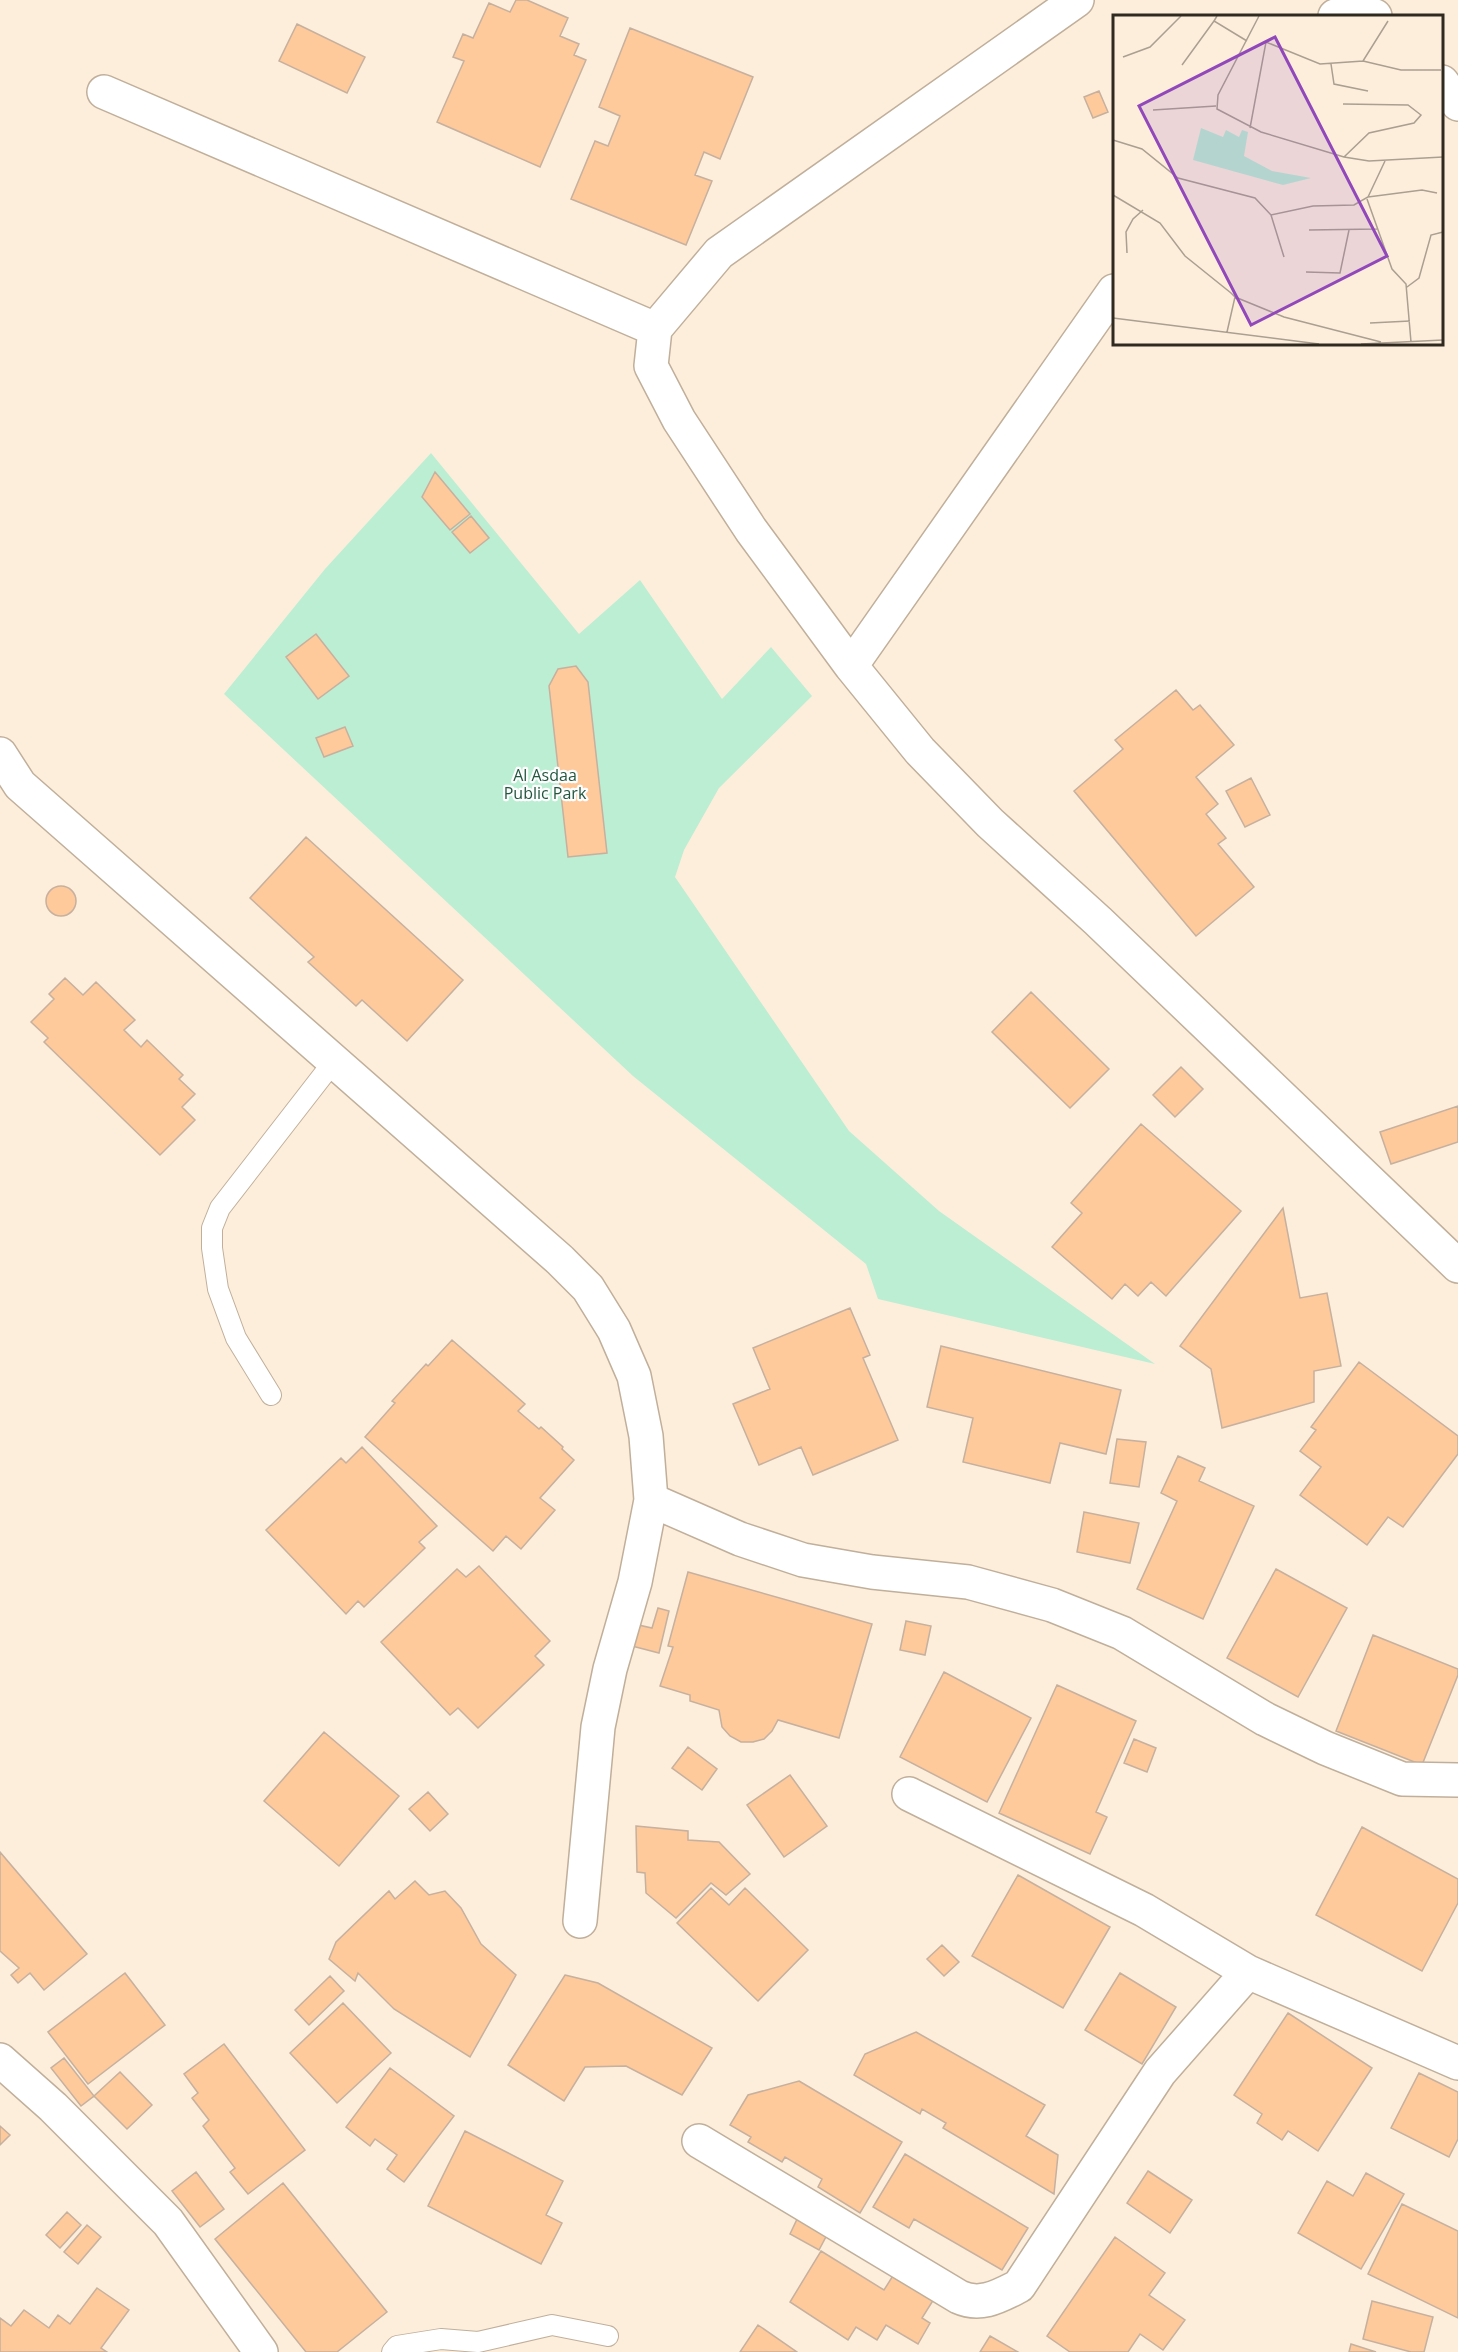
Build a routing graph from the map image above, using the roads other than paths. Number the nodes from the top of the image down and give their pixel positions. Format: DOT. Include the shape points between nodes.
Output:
graph roads {
  1 [pos="1077,0"];
  2 [pos="1338,15"];
  3 [pos="1372,15"];
  4 [pos="1443,83"];
  5 [pos="104,92"];
  6 [pos="1458,104"];
  7 [pos="1113,292"];
  8 [pos="655,329"];
  9 [pos="851,666"];
  10 [pos="0,754"];
  11 [pos="334,1061"];
  12 [pos="1458,1266"];
  13 [pos="271,1395"];
  14 [pos="651,1500"];
  15 [pos="1458,1780"];
  16 [pos="909,1794"];
  17 [pos="580,1921"];
  18 [pos="1248,1972"];
  19 [pos="0,2060"];
  20 [pos="1458,2063"];
  21 [pos="699,2141"];
  22 [pos="608,2336"];
  23 [pos="261,2352"];
  24 [pos="392,2352"];
  1 -- 8 [label="street" via="719,253"];
  2 -- 3 [label="street" via="1357,9"];
  4 -- 6 [label="street"];
  5 -- 8 [label="street"];
  7 -- 9 [label="street"];
  8 -- 9 [label="street" via="651,366 679,420 751,530"];
  9 -- 12 [label="street" via="920,751 990,823 1098,921"];
  10 -- 11 [label="street" via="20,785"];
  11 -- 13 [label="lane" via="220,1208 212,1228 218,1289 236,1338"];
  11 -- 14 [label="street" via="588,1288 614,1330 634,1376 646,1436"];
  14 -- 15 [label="street" via="740,1539 803,1560 968,1582 1052,1605 1122,1633 1265,1719 1325,1748 1402,1779"];
  14 -- 17 [label="street" via="635,1582 598,1727"];
  16 -- 18 [label="street" via="1144,1910"];
  18 -- 20 [label="street"];
  18 -- 21 [label="street" via="1160,2072 1019,2286 989,2301 970,2302 959,2297"];
  19 -- 23 [label="street" via="168,2222"];
  22 -- 24 [label="lane" via="552,2325 478,2342 441,2339 397,2346"];
}
